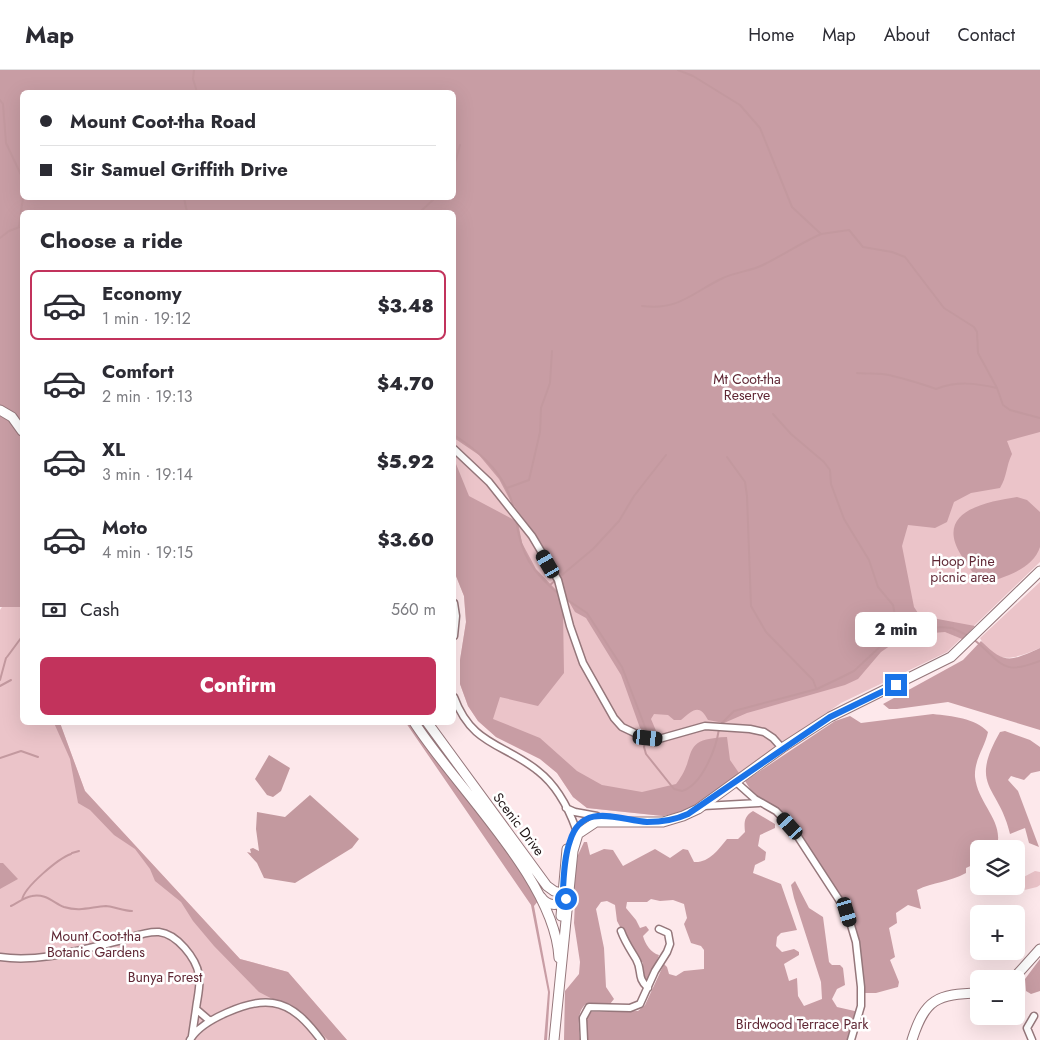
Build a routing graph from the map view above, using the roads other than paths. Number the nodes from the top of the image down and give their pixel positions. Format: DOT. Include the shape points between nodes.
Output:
graph roads {
  1 [pos="0,410"];
  2 [pos="20,428"];
  3 [pos="456,451"];
  4 [pos="1040,571"];
  5 [pos="456,701"];
  6 [pos="416,725"];
  7 [pos="430,725"];
  8 [pos="782,748"];
  9 [pos="736,782"];
  10 [pos="767,805"];
  11 [pos="702,806"];
  12 [pos="566,807"];
  13 [pos="597,816"];
  14 [pos="632,820"];
  15 [pos="577,832"];
  16 [pos="536,888"];
  17 [pos="565,897"];
  18 [pos="659,930"];
  19 [pos="621,931"];
  20 [pos="1040,949"];
  21 [pos="0,957"];
  22 [pos="559,962"];
  23 [pos="1021,970"];
  24 [pos="559,981"];
  25 [pos="648,988"];
  26 [pos="970,994"];
  27 [pos="196,1009"];
  28 [pos="1034,1016"];
  29 [pos="210,1021"];
  30 [pos="191,1038"];
  31 [pos="321,1040"];
  32 [pos="554,1040"];
  33 [pos="584,1040"];
  34 [pos="851,1040"];
  35 [pos="912,1040"];
  36 [pos="1032,1040"];
  1 -- 2 [label="main road" via="12,417"];
  3 -- 8 [label="street" via="489,482 532,536 557,579 584,663 622,727 648,738 665,738 705,726 750,728 764,732"];
  4 -- 8 [label="main road" via="968,643 938,665 838,712"];
  5 -- 12 [label="street" via="465,720 478,735 538,771 553,785"];
  6 -- 16 [label="main road, Scenic Drive"];
  7 -- 17 [label="main road, Scenic Drive" via="547,886"];
  8 -- 9 [label="main road"];
  9 -- 10 [label="street"];
  9 -- 11 [label="main road"];
  10 -- 11 [label="street" via="751,802"];
  10 -- 34 [label="street" via="790,826 847,912 856,942 862,987 861,1006"];
  11 -- 14 [label="main road" via="663,822"];
  12 -- 13 [label="street"];
  12 -- 15 [label="street"];
  13 -- 14 [label="main road"];
  13 -- 15 [label="main road" via="586,820"];
  14 -- 15 [label="main road" via="598,821"];
  15 -- 17 [label="main road"];
  16 -- 17 [label="main road, Scenic Drive" via="546,902 555,905"];
  16 -- 22 [label="main road, Scenic Drive" via="556,941"];
  17 -- 22 [label="main road"];
  17 -- 24 [label="main road"];
  18 -- 25 [label="street" via="668,934 669,948"];
  19 -- 25 [label="street" via="625,944 637,960 640,979"];
  20 -- 23 [label="main road"];
  21 -- 27 [label="street" via="38,958 146,932 161,932 182,946 196,966 199,977"];
  22 -- 24 [label="main road"];
  24 -- 32 [label="main road"];
  25 -- 33 [label="street" via="636,1007 589,1007 583,1018"];
  26 -- 35 [label="main road" via="945,995 932,1002 919,1018"];
  27 -- 29 [label="street"];
  27 -- 30 [label="street"];
  28 -- 36 [label="street" via="1027,1028"];
  29 -- 30 [label="street"];
  29 -- 31 [label="street" via="237,1009 272,1003 300,1016"];
}
